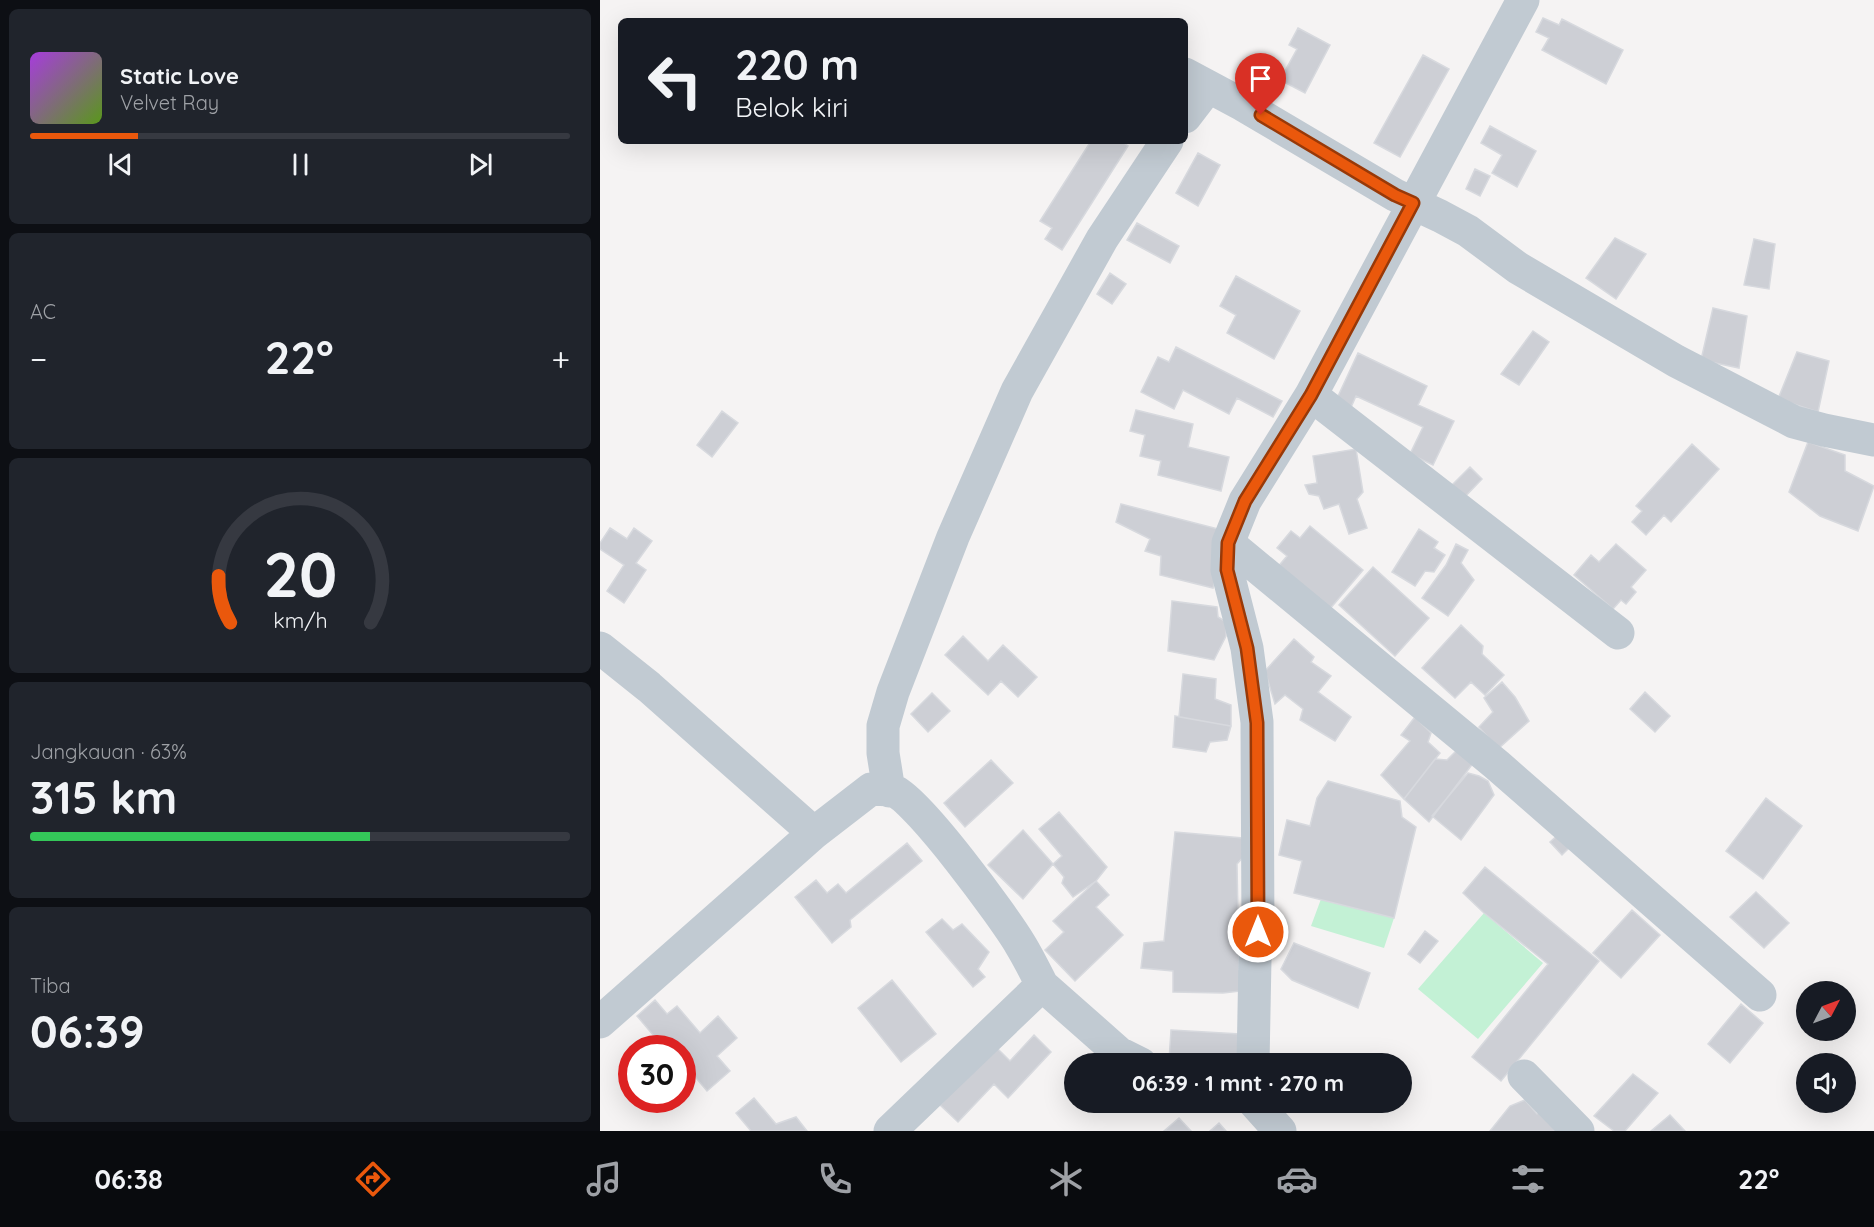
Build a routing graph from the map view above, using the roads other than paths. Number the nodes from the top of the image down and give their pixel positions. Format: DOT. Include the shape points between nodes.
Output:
graph roads {
  1 [pos="1523,0"];
  2 [pos="1196,81"];
  3 [pos="1188,107"];
  4 [pos="1165,144"];
  5 [pos="1413,203"];
  6 [pos="1311,395"];
  7 [pos="1874,440"];
  8 [pos="1228,543"];
  9 [pos="1618,633"];
  10 [pos="600,648"];
  11 [pos="889,790"];
  12 [pos="814,833"];
  13 [pos="1042,985"];
  14 [pos="1760,995"];
  15 [pos="600,1022"];
  16 [pos="1119,1053"];
  17 [pos="1253,1053"];
  18 [pos="1524,1076"];
  19 [pos="1264,1113"];
  20 [pos="890,1131"];
  21 [pos="1280,1131"];
  22 [pos="1578,1131"];
  1 -- 5 [label="street"];
  2 -- 3 [label="street"];
  2 -- 5 [label="street"];
  4 -- 11 [label="street" via="1102,239 1017,392 953,537 883,726"];
  5 -- 6 [label="street"];
  5 -- 7 [label="street" via="1468,231 1518,268 1676,361 1794,422"];
  6 -- 8 [label="street" via="1245,501"];
  6 -- 9 [label="street"];
  8 -- 14 [label="street" via="1497,765"];
  8 -- 17 [label="street" via="1227,570 1247,648 1257,723 1258,932"];
  10 -- 12 [label="street"];
  11 -- 12 [label="street" via="871,789"];
  11 -- 13 [label="street" via="902,796 951,850 1006,922"];
  12 -- 15 [label="street"];
  13 -- 16 [label="street"];
  13 -- 20 [label="street"];
  18 -- 22 [label="street"];
  19 -- 21 [label="street"];
}
